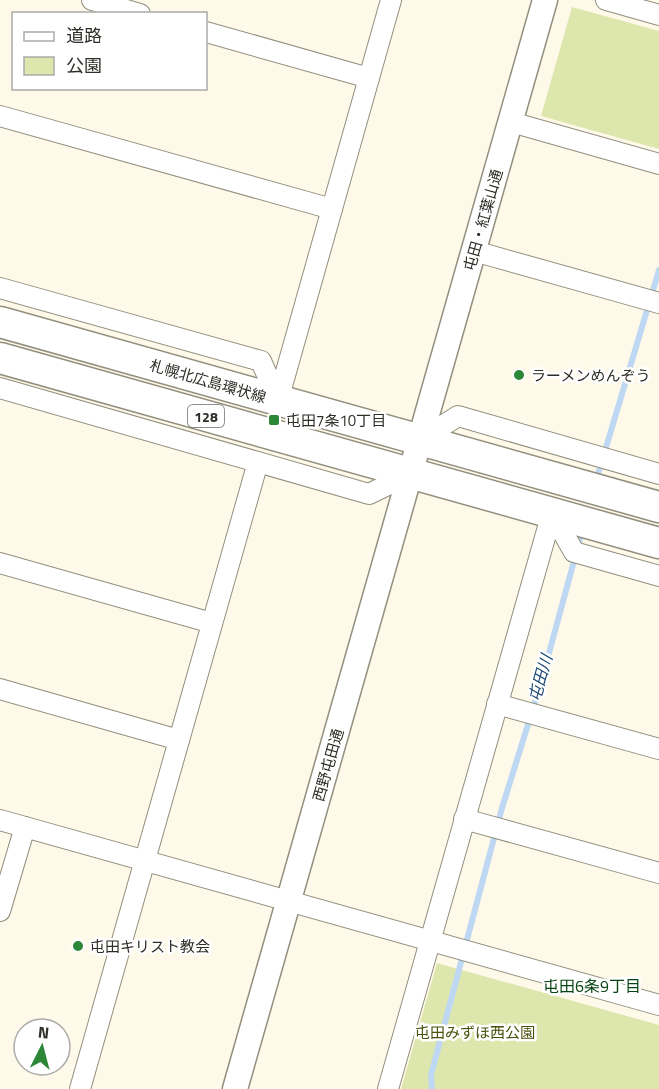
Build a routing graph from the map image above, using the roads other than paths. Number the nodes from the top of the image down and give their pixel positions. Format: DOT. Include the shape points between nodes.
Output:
graph roads {
  1 [pos="92,0"];
  2 [pos="391,0"];
  3 [pos="545,0"];
  4 [pos="606,0"];
  5 [pos="133,12"];
  6 [pos="659,15"];
  7 [pos="207,32"];
  8 [pos="369,78"];
  9 [pos="0,116"];
  10 [pos="511,122"];
  11 [pos="659,164"];
  12 [pos="332,209"];
  13 [pos="474,251"];
  14 [pos="0,288"];
  15 [pos="659,303"];
  16 [pos="0,322"];
  17 [pos="0,358"];
  18 [pos="0,388"];
  19 [pos="278,400"];
  20 [pos="420,440"];
  21 [pos="258,462"];
  22 [pos="412,474"];
  23 [pos="659,474"];
  24 [pos="659,507"];
  25 [pos="560,520"];
  26 [pos="659,543"];
  27 [pos="0,563"];
  28 [pos="659,576"];
  29 [pos="212,623"];
  30 [pos="0,688"];
  31 [pos="504,706"];
  32 [pos="179,740"];
  33 [pos="659,749"];
  34 [pos="0,820"];
  35 [pos="471,821"];
  36 [pos="25,827"];
  37 [pos="145,861"];
  38 [pos="659,873"];
  39 [pos="289,901"];
  40 [pos="0,911"];
  41 [pos="437,943"];
  42 [pos="659,1005"];
  43 [pos="80,1089"];
  44 [pos="236,1089"];
  45 [pos="388,1089"];
  1 -- 5 [label="street"];
  2 -- 8 [label="street"];
  3 -- 10 [label="street, 屯田・紅葉山通"];
  4 -- 6 [label="street"];
  7 -- 8 [label="street"];
  8 -- 12 [label="street"];
  9 -- 12 [label="street"];
  10 -- 11 [label="street"];
  10 -- 13 [label="street, 屯田・紅葉山通"];
  12 -- 19 [label="street"];
  13 -- 15 [label="street"];
  13 -- 20 [label="street, 屯田・紅葉山通"];
  14 -- 19 [label="street" via="261,361"];
  16 -- 19 [label="main road, 札幌北広島環状線 / 128"];
  17 -- 22 [label="main road, 128"];
  18 -- 21 [label="street"];
  19 -- 20 [label="main road, 札幌北広島環状線 / 128"];
  20 -- 22 [label="street, 西野屯田通"];
  20 -- 23 [label="street" via="458,416"];
  20 -- 24 [label="main road, 札幌北広島環状線 / 128"];
  21 -- 22 [label="street" via="369,494"];
  21 -- 29 [label="street"];
  22 -- 25 [label="main road, 128"];
  22 -- 39 [label="street, 西野屯田通"];
  25 -- 26 [label="main road, 128"];
  25 -- 28 [label="street" via="574,552"];
  25 -- 31 [label="street"];
  27 -- 29 [label="street"];
  29 -- 32 [label="street"];
  30 -- 32 [label="street"];
  31 -- 33 [label="street"];
  31 -- 35 [label="street"];
  32 -- 37 [label="street"];
  34 -- 36 [label="street"];
  35 -- 38 [label="street"];
  35 -- 41 [label="street"];
  36 -- 37 [label="street"];
  36 -- 40 [label="street"];
  37 -- 39 [label="street"];
  37 -- 43 [label="street"];
  39 -- 41 [label="street"];
  39 -- 44 [label="street, 西野屯田通"];
  41 -- 42 [label="street"];
  41 -- 45 [label="street"];
}
